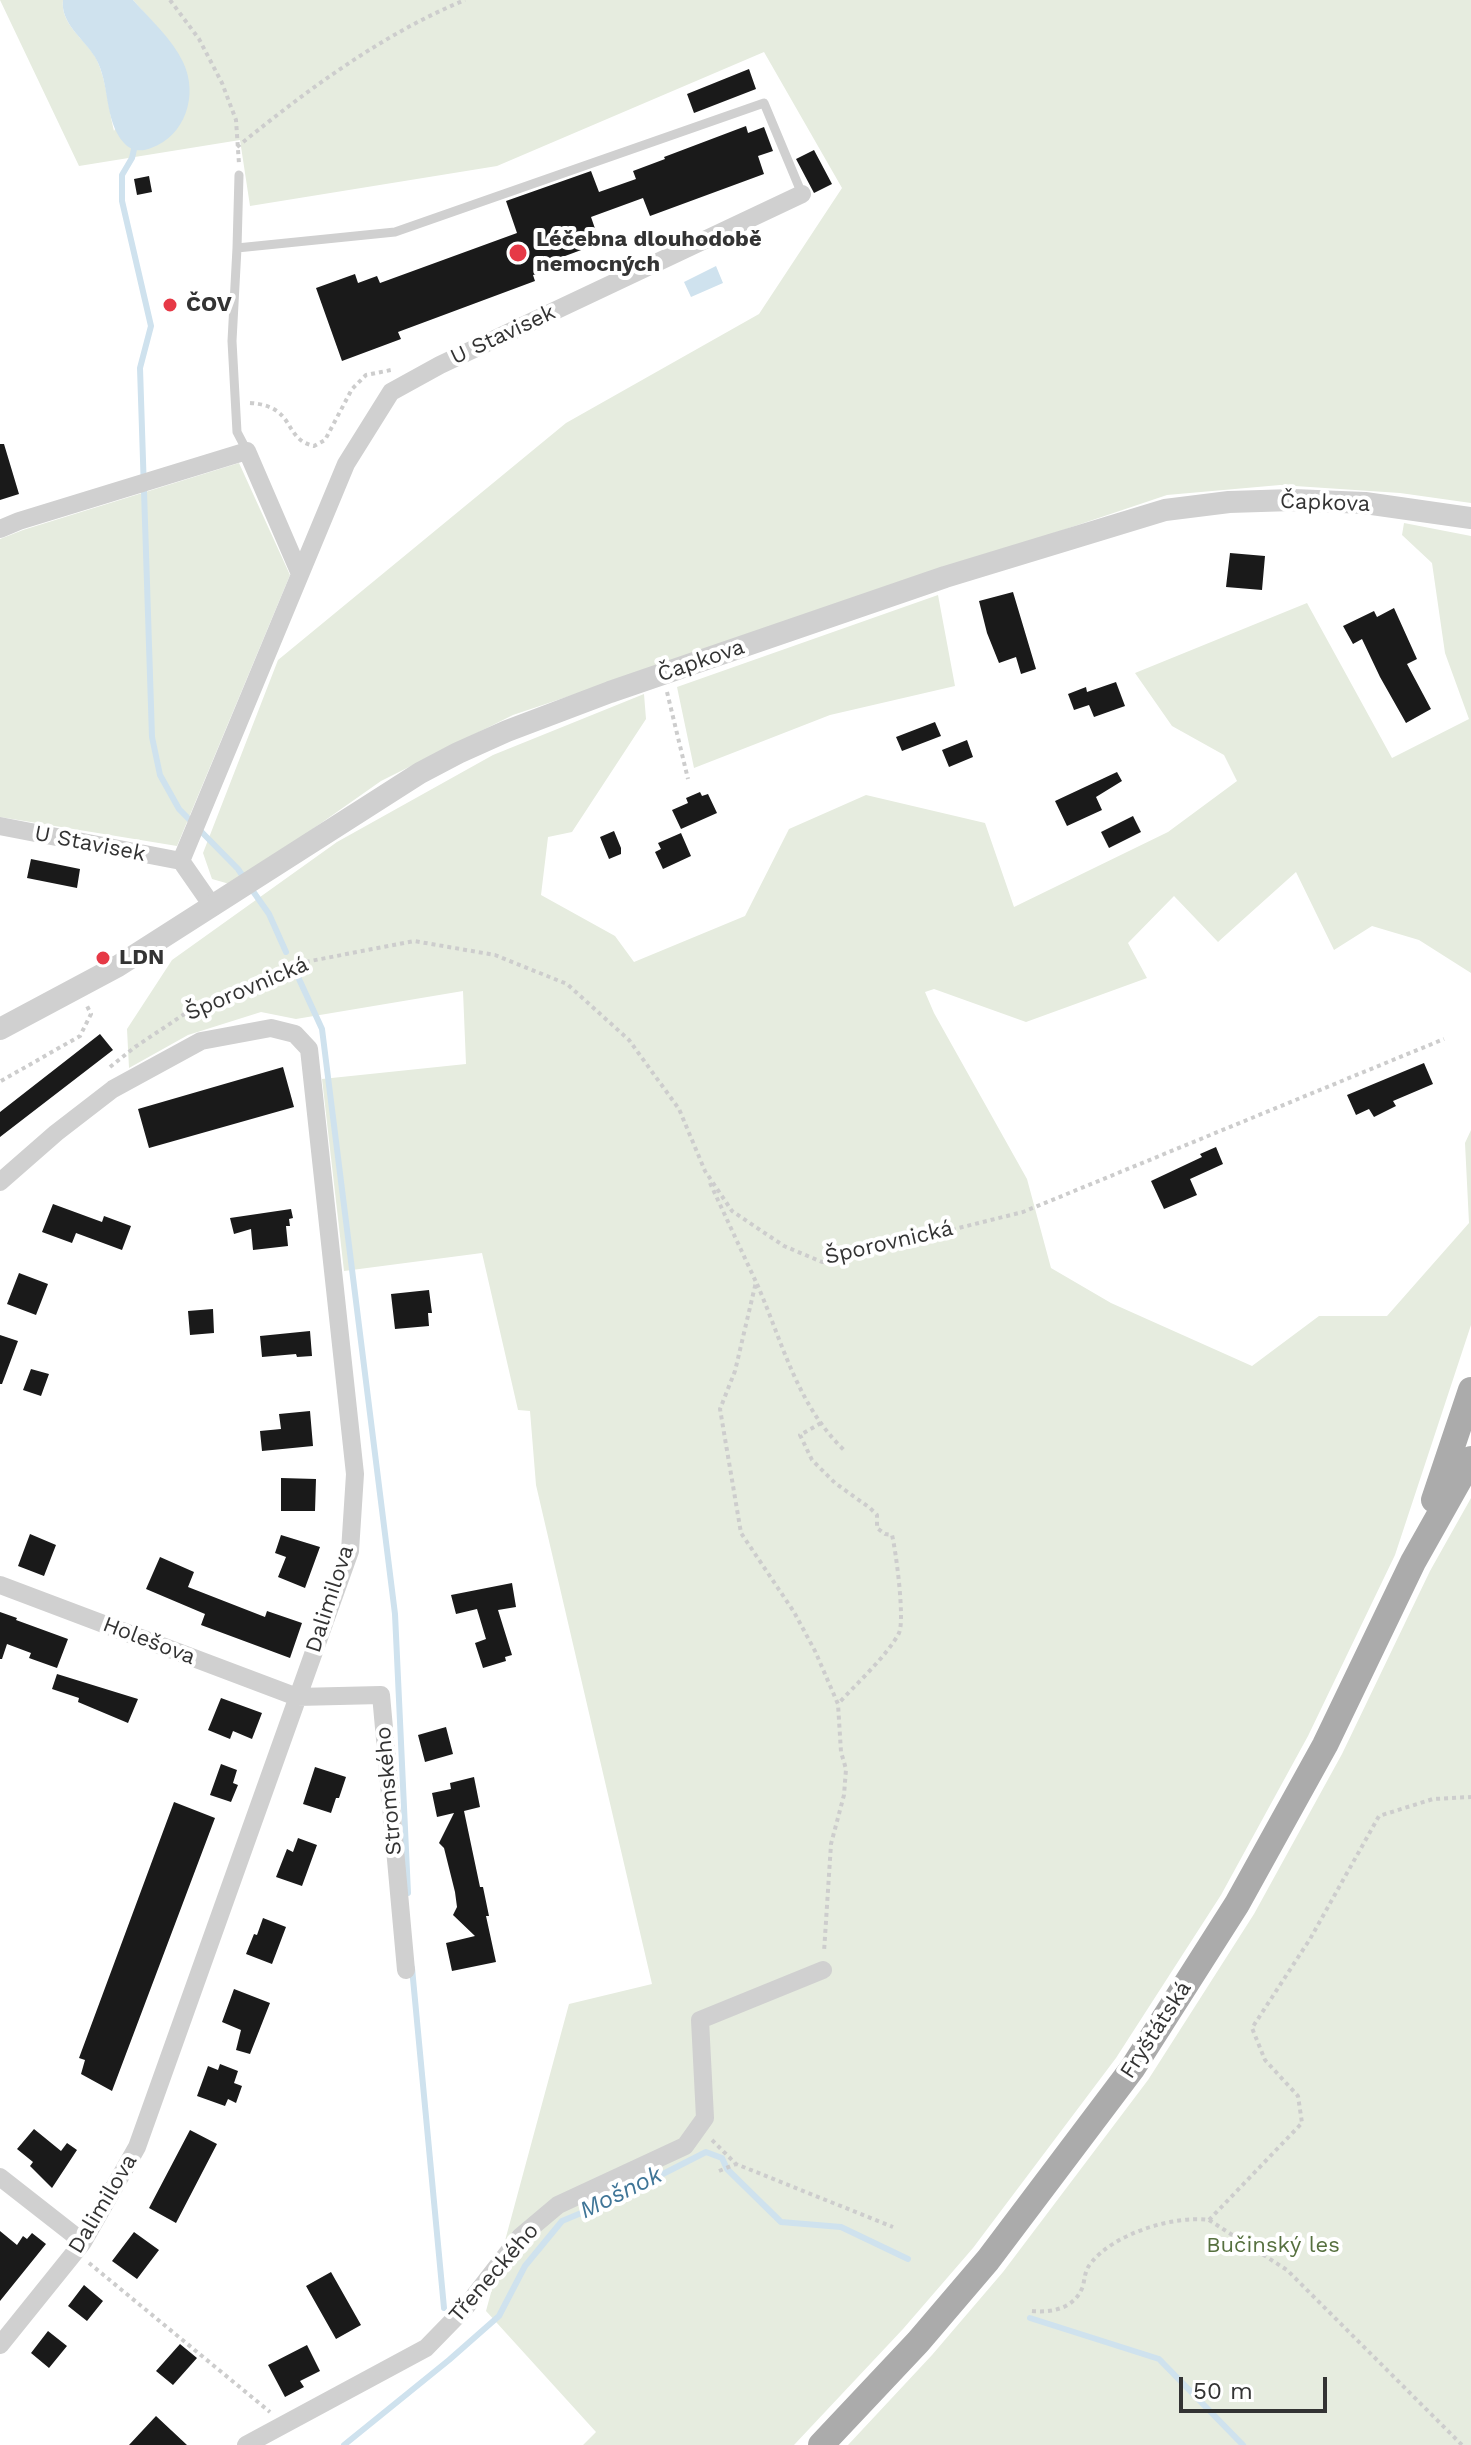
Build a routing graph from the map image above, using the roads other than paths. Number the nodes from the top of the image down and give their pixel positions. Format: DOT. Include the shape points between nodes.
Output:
graph roads {
  1 [pos="239,175"];
  2 [pos="802,194"];
  3 [pos="237,248"];
  4 [pos="247,451"];
  5 [pos="1471,518"];
  6 [pos="0,529"];
  7 [pos="300,574"];
  8 [pos="0,826"];
  9 [pos="181,861"];
  10 [pos="213,907"];
  11 [pos="0,1029"];
  12 [pos="0,1182"];
  13 [pos="1471,1390"];
  14 [pos="1471,1459"];
  15 [pos="1413,1562"];
  16 [pos="0,1585"];
  17 [pos="297,1697"];
  18 [pos="406,1970"];
  19 [pos="823,1970"];
  20 [pos="0,2177"];
  21 [pos="79,2247"];
  22 [pos="0,2345"];
  23 [pos="246,2445"];
  24 [pos="821,2445"];
  1 -- 3 [label="lane"];
  2 -- 3 [label="lane" via="764,103 395,232"];
  2 -- 7 [label="street, U Stavisek" via="391,392 346,464"];
  3 -- 4 [label="lane" via="235,403 237,432"];
  4 -- 6 [label="street"];
  4 -- 7 [label="street"];
  5 -- 10 [label="street, Čapkova" via="1365,503 1229,502 1165,510 945,577 557,710 458,753 385,794"];
  7 -- 9 [label="street, U Stavisek"];
  8 -- 9 [label="street, U Stavisek"];
  9 -- 10 [label="street"];
  10 -- 11 [label="street, Čapkova" via="79,989"];
  12 -- 17 [label="street, Dalimilova" via="113,1089 201,1041 271,1028 295,1034 309,1049 355,1474 350,1551"];
  13 -- 15 [label="main road, Fryštátská"];
  14 -- 15 [label="main road, Fryštátská"];
  15 -- 24 [label="main road, Fryštátská" via="1325,1745 1245,1891 1132,2069 988,2260"];
  16 -- 17 [label="street, Holešova"];
  17 -- 18 [label="street, Stromského" via="381,1695"];
  17 -- 21 [label="street, Dalimilova" via="137,2147"];
  19 -- 23 [label="street, Třeneckého" via="700,2020 705,2118 685,2146 558,2205 520,2237 426,2348"];
  20 -- 21 [label="street"];
  21 -- 22 [label="street, Dalimilova"];
}
